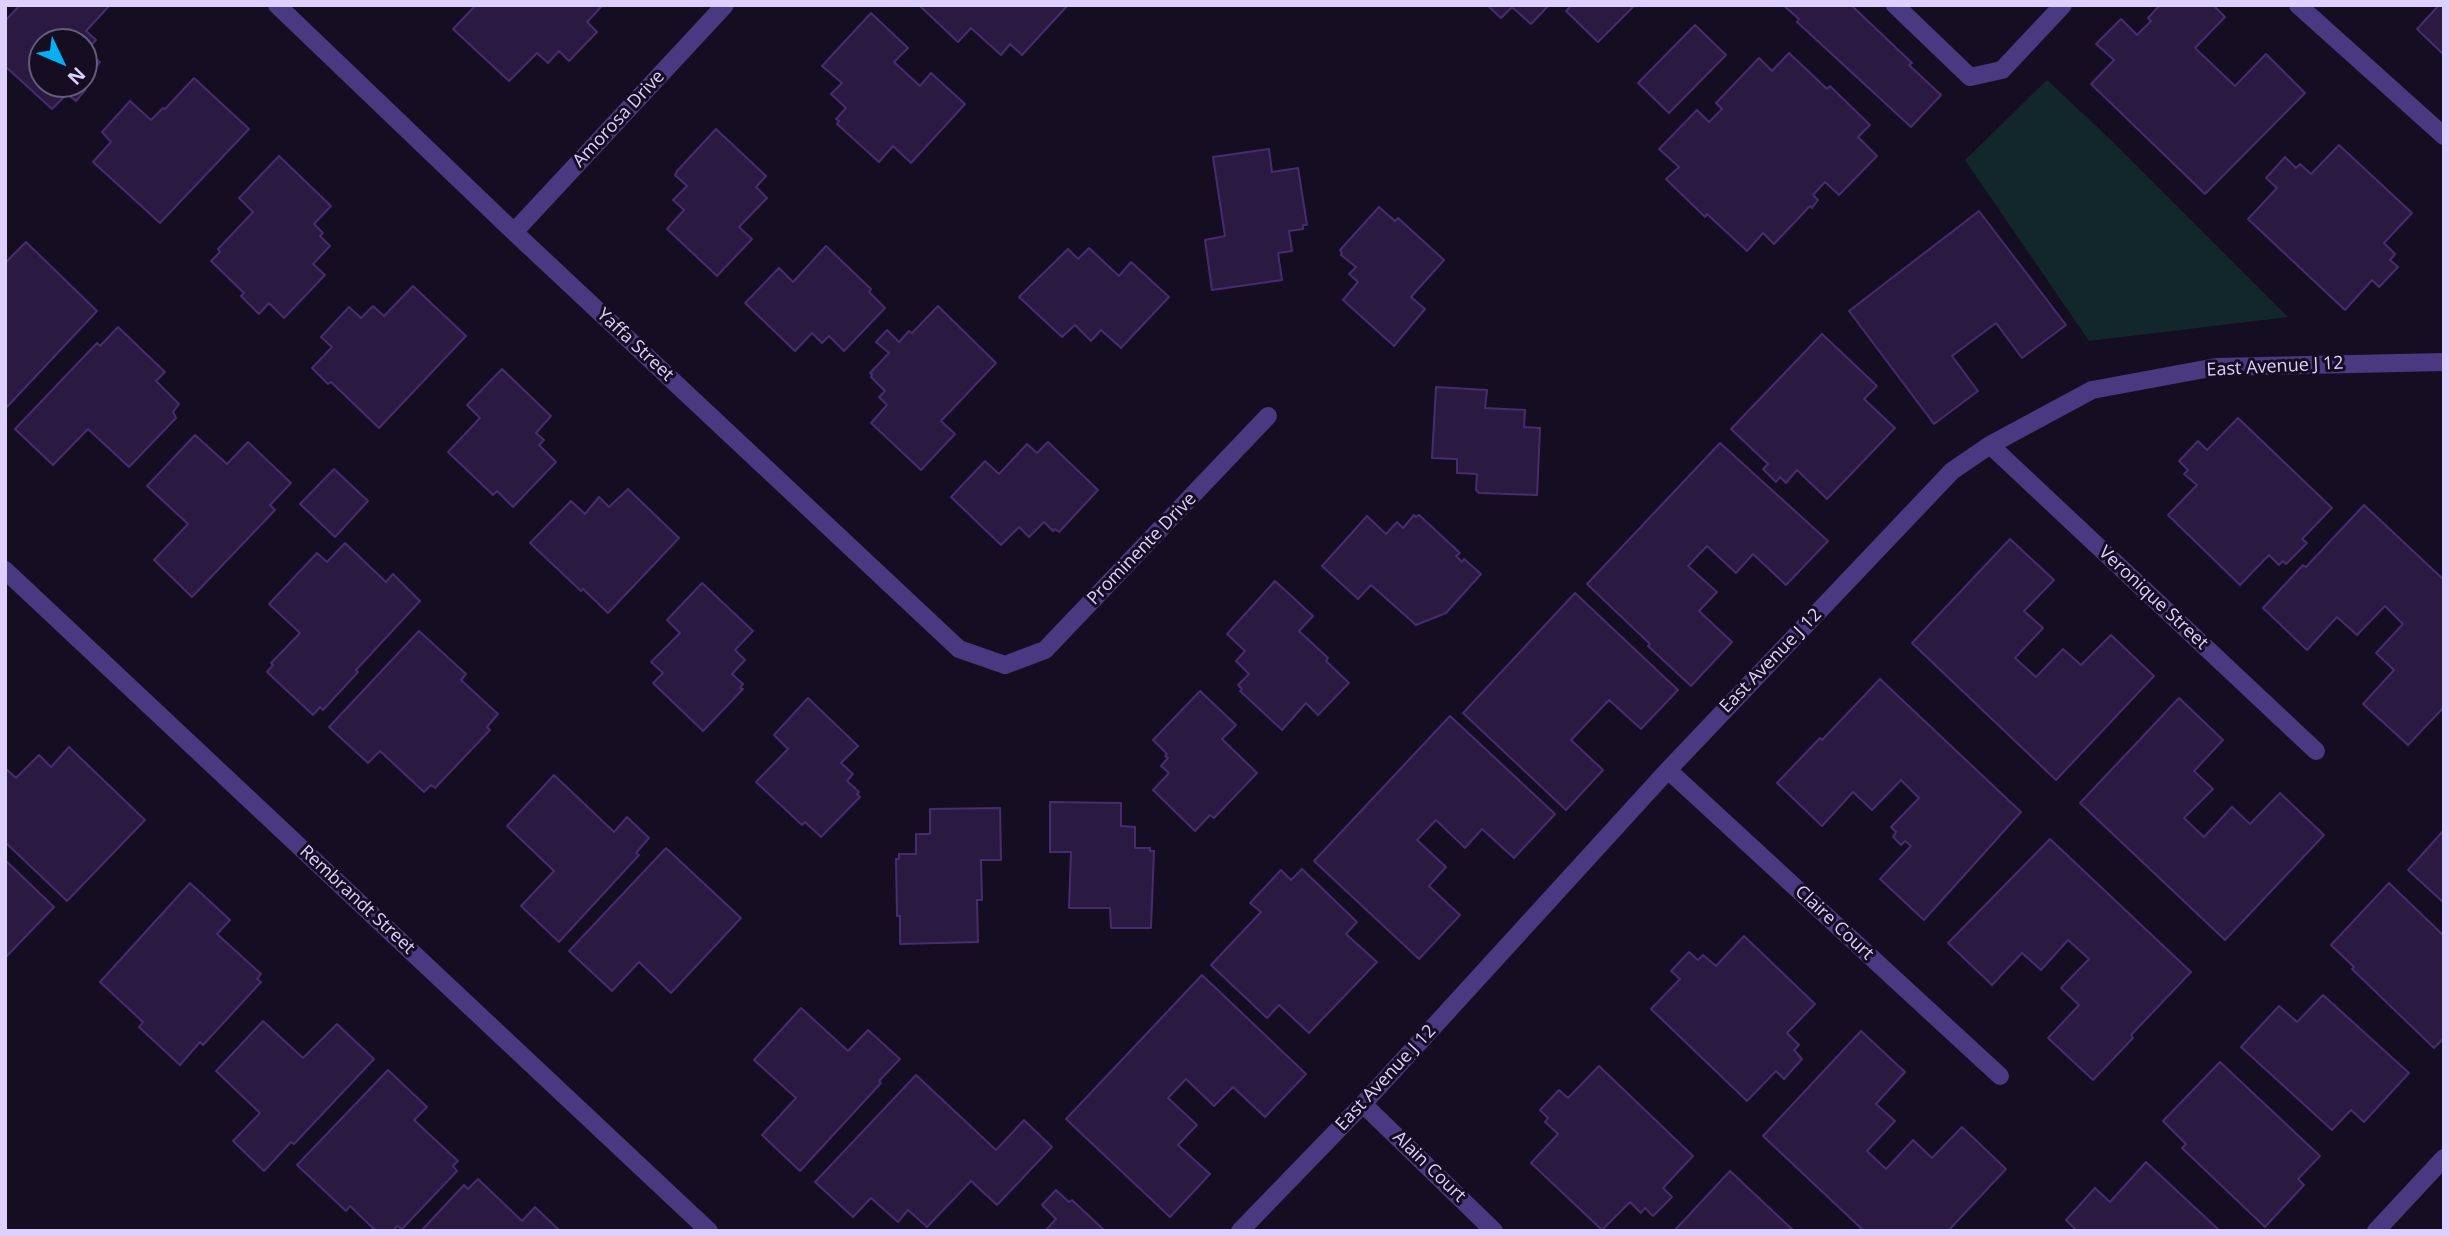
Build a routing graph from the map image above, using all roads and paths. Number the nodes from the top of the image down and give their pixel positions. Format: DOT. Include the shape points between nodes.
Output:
graph roads {
  1 [pos="277,5"];
  2 [pos="725,5"];
  3 [pos="1895,5"];
  4 [pos="2063,5"];
  5 [pos="2298,5"];
  6 [pos="2444,136"];
  7 [pos="514,232"];
  8 [pos="2444,362"];
  9 [pos="1268,416"];
  10 [pos="1990,445"];
  11 [pos="6,572"];
  12 [pos="1005,665"];
  13 [pos="2316,751"];
  14 [pos="1668,770"];
  15 [pos="2000,1076"];
  16 [pos="1363,1104"];
  17 [pos="2444,1158"];
  18 [pos="709,1231"];
  19 [pos="1240,1231"];
  20 [pos="1494,1231"];
  21 [pos="2376,1231"];
  1 -- 7 [label="street, Yaffa Street"];
  2 -- 7 [label="street, Amorosa Drive"];
  3 -- 4 [label="street" via="1970,77 2002,69"];
  5 -- 6 [label="street"];
  7 -- 12 [label="street, Yaffa Street" via="959,649"];
  8 -- 10 [label="street, East Avenue J 12" via="2216,367 2092,390"];
  9 -- 12 [label="street, Prominente Drive" via="1045,650"];
  10 -- 13 [label="street, Veronique Street"];
  10 -- 14 [label="street, East Avenue J 12" via="1952,471"];
  11 -- 18 [label="street, Rembrandt Street"];
  14 -- 15 [label="street, Claire Court"];
  14 -- 16 [label="street, East Avenue J 12"];
  16 -- 19 [label="street, East Avenue J 12"];
  16 -- 20 [label="street, Alain Court"];
  17 -- 21 [label="street"];
}
